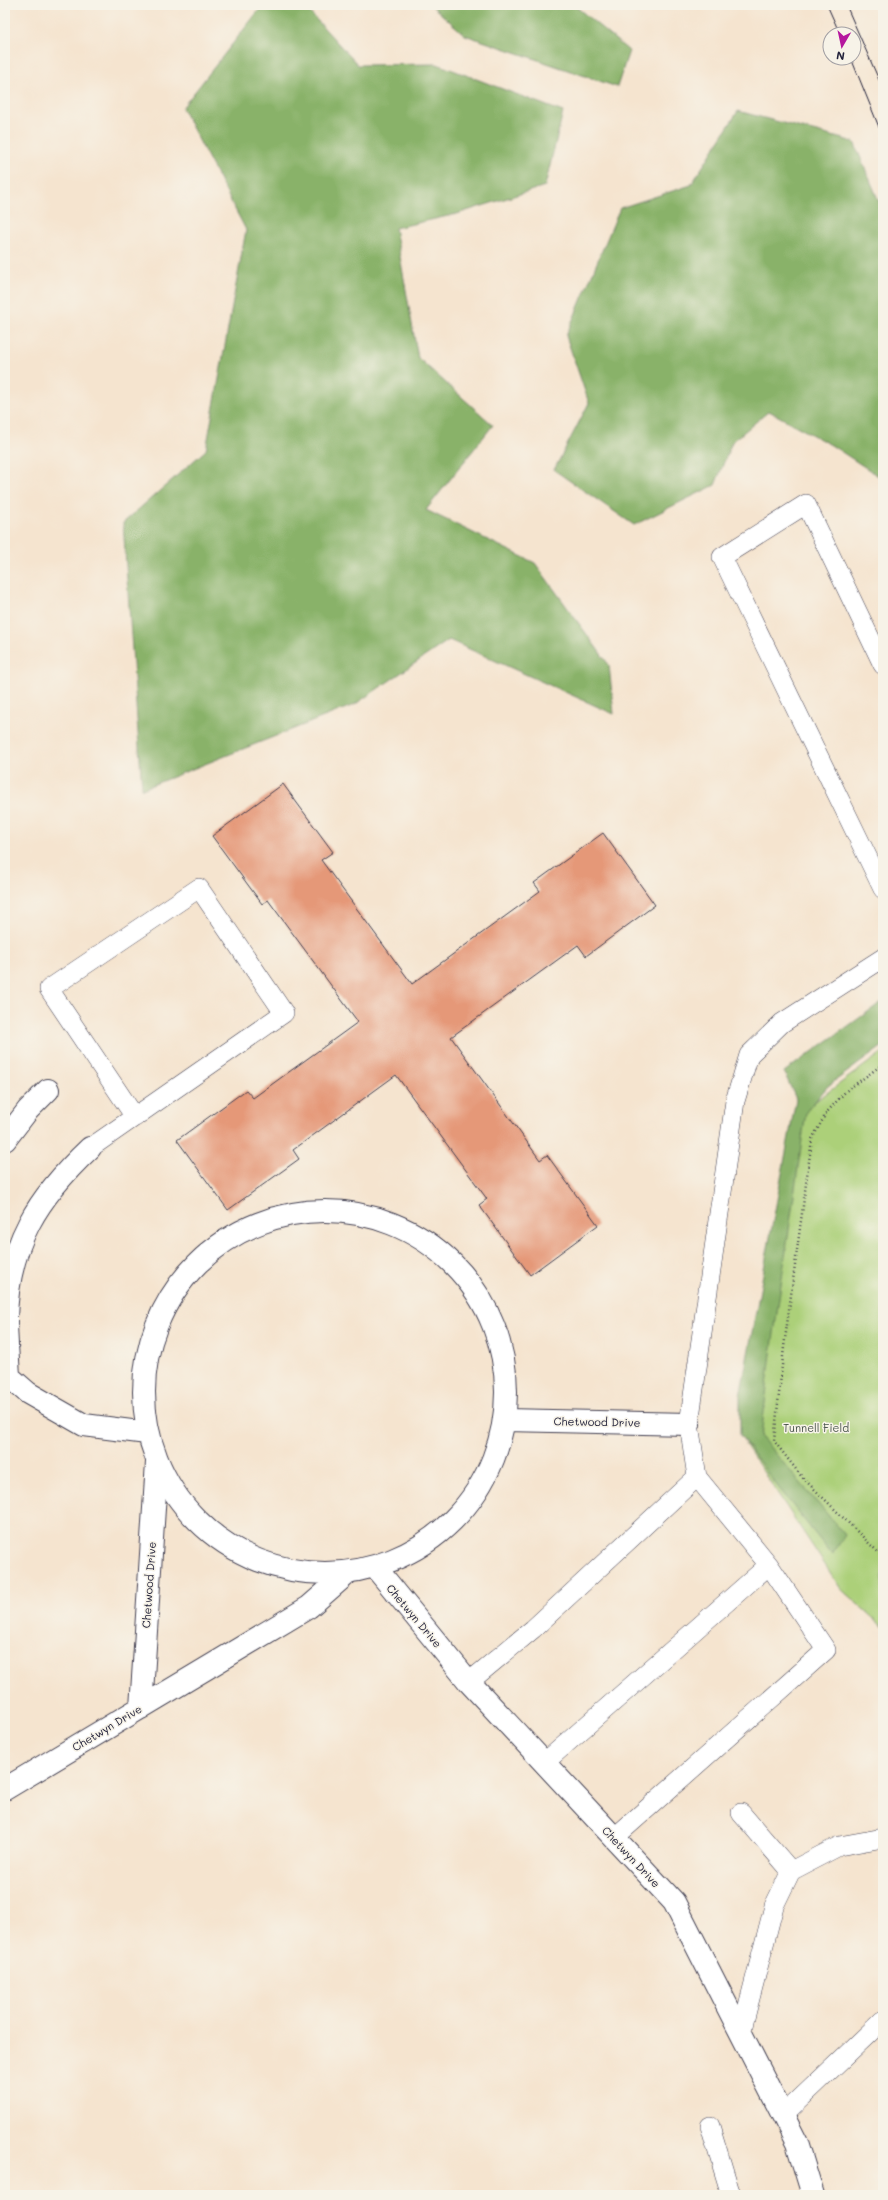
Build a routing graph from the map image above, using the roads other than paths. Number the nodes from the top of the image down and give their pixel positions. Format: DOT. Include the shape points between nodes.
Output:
graph roads {
  1 [pos="883,665"];
  2 [pos="883,889"];
  3 [pos="883,958"];
  4 [pos="48,1090"];
  5 [pos="135,1117"];
  6 [pos="5,1140"];
  7 [pos="90,1148"];
  8 [pos="7,1374"];
  9 [pos="506,1420"];
  10 [pos="689,1424"];
  11 [pos="147,1433"];
  12 [pos="157,1462"];
  13 [pos="697,1477"];
  14 [pos="769,1565"];
  15 [pos="375,1567"];
  16 [pos="349,1572"];
  17 [pos="468,1682"];
  18 [pos="141,1708"];
  19 [pos="544,1763"];
  20 [pos="5,1789"];
  21 [pos="741,1813"];
  22 [pos="614,1838"];
  23 [pos="883,1838"];
  24 [pos="791,1871"];
  25 [pos="883,2020"];
  26 [pos="741,2033"];
  27 [pos="783,2115"];
  28 [pos="710,2126"];
  29 [pos="731,2195"];
  30 [pos="813,2195"];
  1 -- 2 [label="lane" via="806,504 722,557"];
  3 -- 10 [label="lane" via="782,1023 749,1055 735,1101"];
  4 -- 6 [label="street" via="28,1110"];
  5 -- 5 [label="lane" via="284,1013 199,888 49,989"];
  5 -- 7 [label="lane"];
  7 -- 8 [label="street" via="65,1172 41,1202 23,1234 12,1277 6,1317"];
  8 -- 11 [label="street" via="28,1393 84,1425"];
  9 -- 10 [label="street, Chetwood Drive"];
  9 -- 11 [label="street, Chetwood Drive" via="504,1356 481,1297 438,1249 382,1219 318,1210 256,1224 201,1257 163,1308 146,1362 144,1369"];
  9 -- 15 [label="street, Chetwood Drive" via="490,1469 462,1513 423,1546"];
  10 -- 13 [label="lane"];
  11 -- 12 [label="street, Chetwood Drive"];
  12 -- 16 [label="street, Chetwood Drive" via="180,1503 214,1536 255,1560 301,1573"];
  12 -- 18 [label="street, Chetwood Drive"];
  13 -- 14 [label="lane"];
  13 -- 17 [label="lane" via="533,1629"];
  14 -- 19 [label="lane"];
  14 -- 22 [label="lane" via="826,1650"];
  15 -- 16 [label="street, Chetwood Drive"];
  15 -- 17 [label="street, Chetwyn Drive"];
  16 -- 18 [label="street, Chetwyn Drive" via="309,1606"];
  17 -- 19 [label="street, Chetwyn Drive"];
  18 -- 20 [label="street, Chetwyn Drive"];
  19 -- 22 [label="street, Chetwyn Drive"];
  21 -- 24 [label="lane"];
  22 -- 26 [label="street, Chetwyn Drive" via="674,1902"];
  23 -- 24 [label="lane" via="839,1846"];
  24 -- 26 [label="lane" via="774,1906"];
  25 -- 27 [label="lane"];
  26 -- 27 [label="street, Chetwyn Drive"];
  27 -- 30 [label="street, Chetwyn Drive" via="797,2143"];
  28 -- 29 [label="lane"];
}
